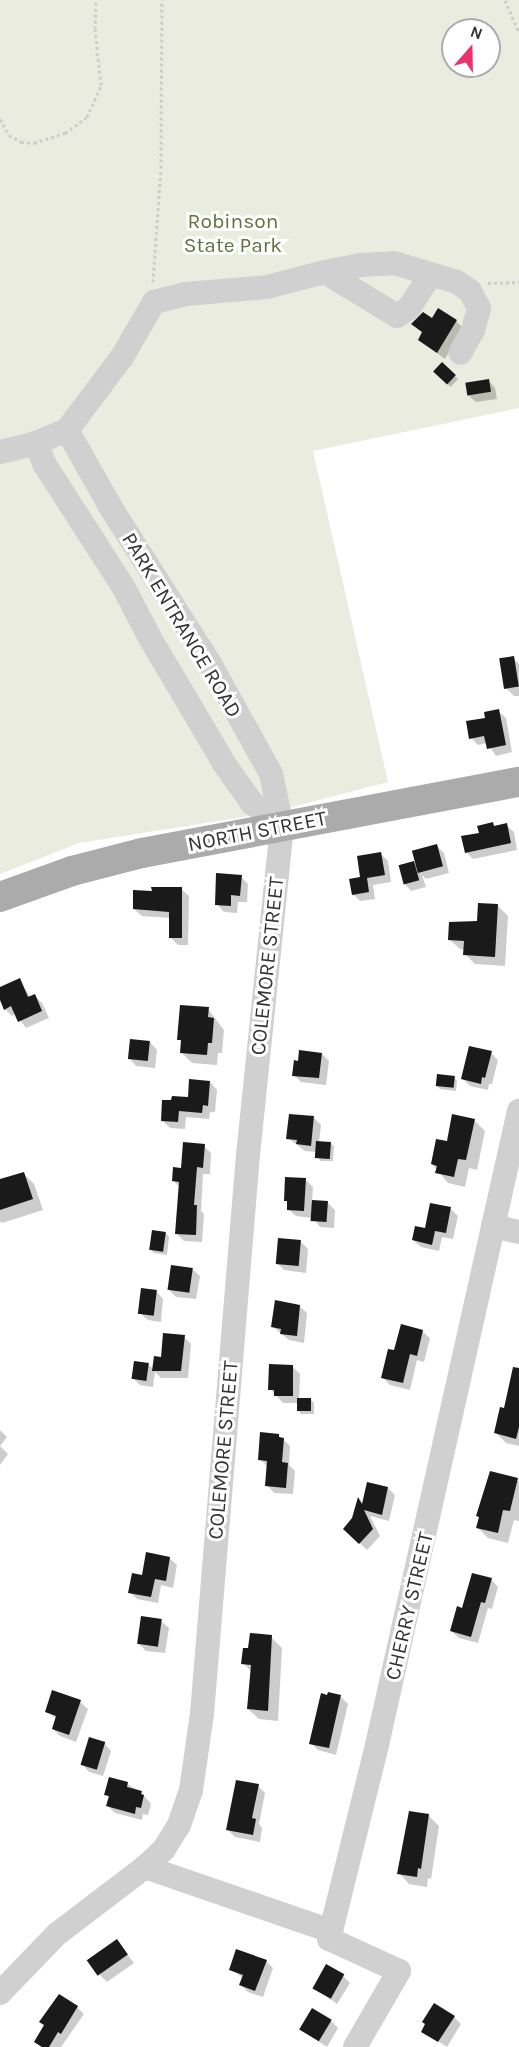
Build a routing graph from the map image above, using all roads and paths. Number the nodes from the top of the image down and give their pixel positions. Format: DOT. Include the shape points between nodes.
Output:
graph roads {
  1 [pos="96,0"];
  2 [pos="162,0"];
  3 [pos="505,0"];
  4 [pos="519,33"];
  5 [pos="0,119"];
  6 [pos="325,272"];
  7 [pos="431,274"];
  8 [pos="154,302"];
  9 [pos="460,353"];
  10 [pos="67,430"];
  11 [pos="36,442"];
  12 [pos="0,452"];
  13 [pos="519,782"];
  14 [pos="282,826"];
  15 [pos="0,897"];
  16 [pos="519,1112"];
  17 [pos="492,1226"];
  18 [pos="519,1232"];
  19 [pos="145,1867"];
  20 [pos="331,1931"];
  21 [pos="0,1993"];
  22 [pos="355,2047"];
  1 -- 5 [label="path" via="100,85 87,117 65,133 34,143 21,142 9,135"];
  2 -- 8 [label="path" via="161,168"];
  3 -- 4 [label="path"];
  6 -- 7 [label="street" via="393,264"];
  6 -- 7 [label="street" via="397,316 409,308"];
  6 -- 8 [label="street" via="267,286 186,294"];
  7 -- 9 [label="street" via="457,282 470,291 479,308 473,330"];
  8 -- 10 [label="street" via="122,357"];
  10 -- 11 [label="street"];
  10 -- 14 [label="street, PARK ENTRANCE ROAD" via="212,668 271,774"];
  11 -- 12 [label="street"];
  11 -- 14 [label="street" via="45,465 124,588 225,765 252,803"];
  13 -- 14 [label="main road, NORTH STREET"];
  14 -- 15 [label="main road, NORTH STREET" via="102,862"];
  14 -- 19 [label="street, COLEMORE STREET" via="248,1155 197,1756 188,1803 179,1825 164,1849"];
  16 -- 17 [label="street, CHERRY STREET"];
  17 -- 18 [label="street"];
  17 -- 20 [label="street, CHERRY STREET" via="377,1746"];
  19 -- 20 [label="street"];
  19 -- 21 [label="street, COLEMORE STREET" via="57,1934"];
  20 -- 22 [label="street" via="329,1939 399,1971"];
}
